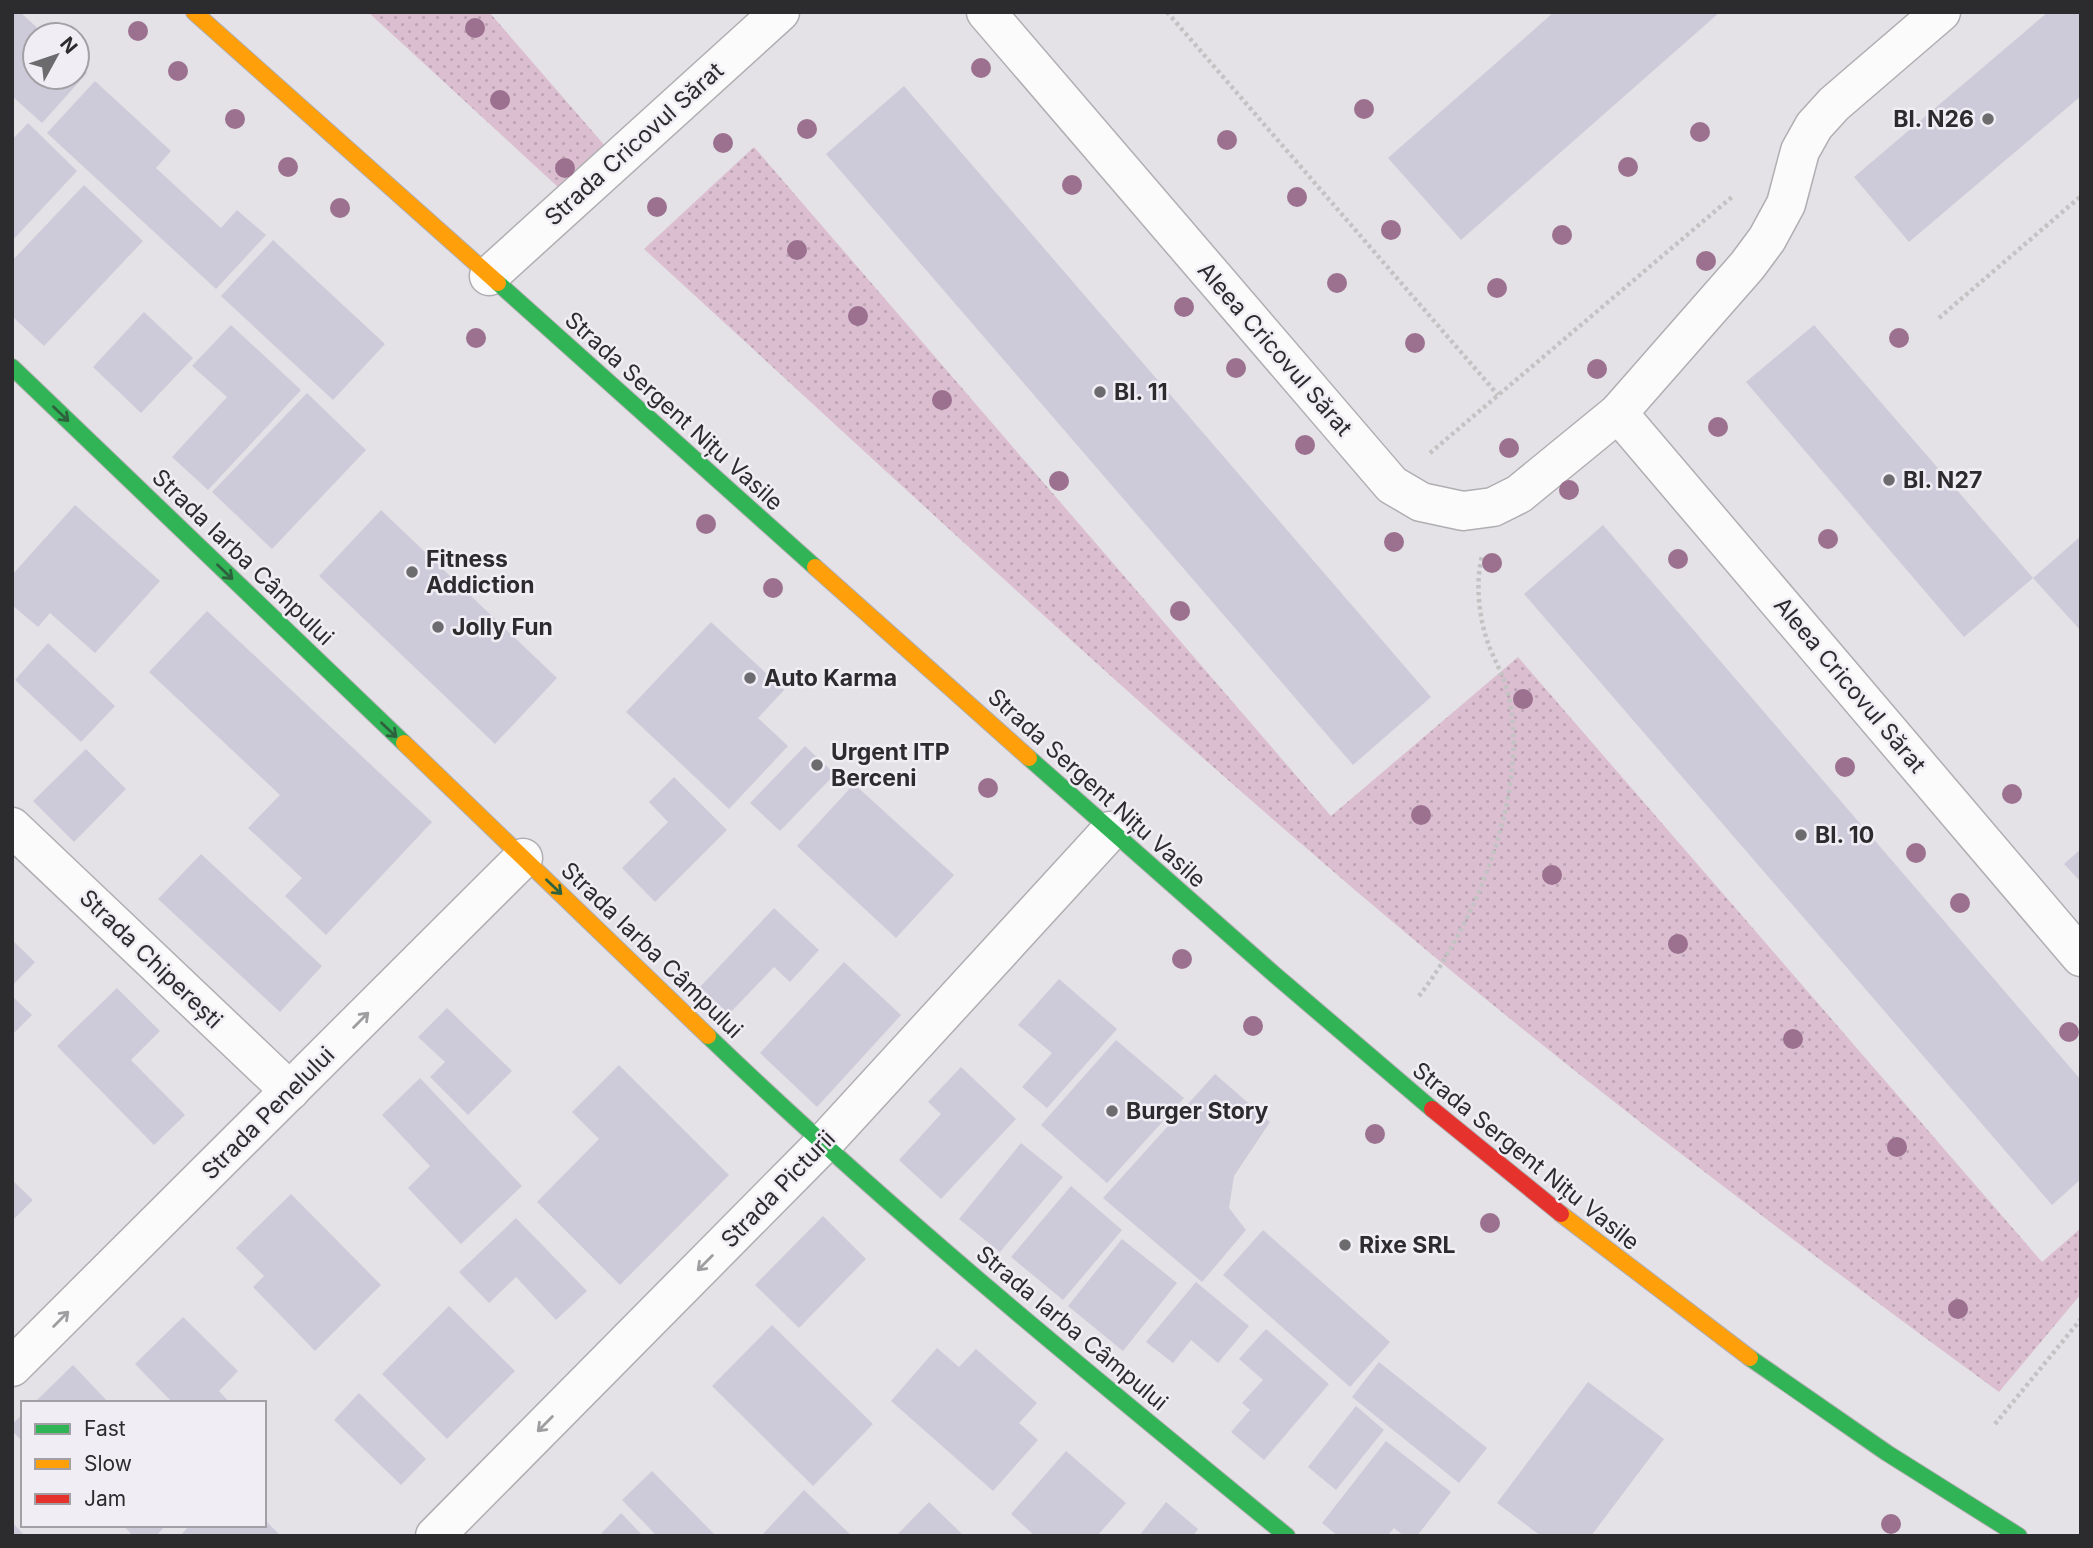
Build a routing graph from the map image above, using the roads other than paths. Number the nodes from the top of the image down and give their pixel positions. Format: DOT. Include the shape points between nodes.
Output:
graph roads {
  1 [pos="194,12"];
  2 [pos="780,12"];
  3 [pos="986,12"];
  4 [pos="1941,12"];
  5 [pos="489,276"];
  6 [pos="12,367"];
  7 [pos="1618,413"];
  8 [pos="12,827"];
  9 [pos="1110,831"];
  10 [pos="523,858"];
  11 [pos="2081,957"];
  12 [pos="290,1091"];
  13 [pos="822,1145"];
  14 [pos="12,1367"];
  15 [pos="435,1536"];
  16 [pos="1287,1536"];
  17 [pos="2019,1536"];
  1 -- 5 [label="main road, Strada Sergent Nițu Vasile"];
  2 -- 5 [label="street, Strada Cricovul Sărat"];
  3 -- 7 [label="street, Aleea Cricovul Sărat" via="1392,485 1421,502 1463,511 1493,507 1520,494"];
  4 -- 7 [label="street, Aleea Cricovul Sărat" via="1834,104 1814,127 1800,151 1786,204 1767,239"];
  5 -- 9 [label="main road, Strada Sergent Nițu Vasile"];
  6 -- 10 [label="main road, Strada Iarba Câmpului, one-way"];
  7 -- 11 [label="street, Aleea Cricovul Sărat"];
  8 -- 12 [label="street, Strada Chiperești"];
  9 -- 13 [label="street, Strada Picturii"];
  9 -- 17 [label="main road, Strada Sergent Nițu Vasile" via="1370,1059 1614,1257 1768,1370"];
  12 -- 10 [label="street, Strada Penelului, one-way"];
  10 -- 13 [label="main road, Strada Iarba Câmpului, one-way"];
  14 -- 12 [label="street, Strada Penelului, one-way"];
  13 -- 15 [label="street, Strada Picturii, one-way"];
  13 -- 16 [label="main road, Strada Iarba Câmpului" via="1032,1327"];
}
